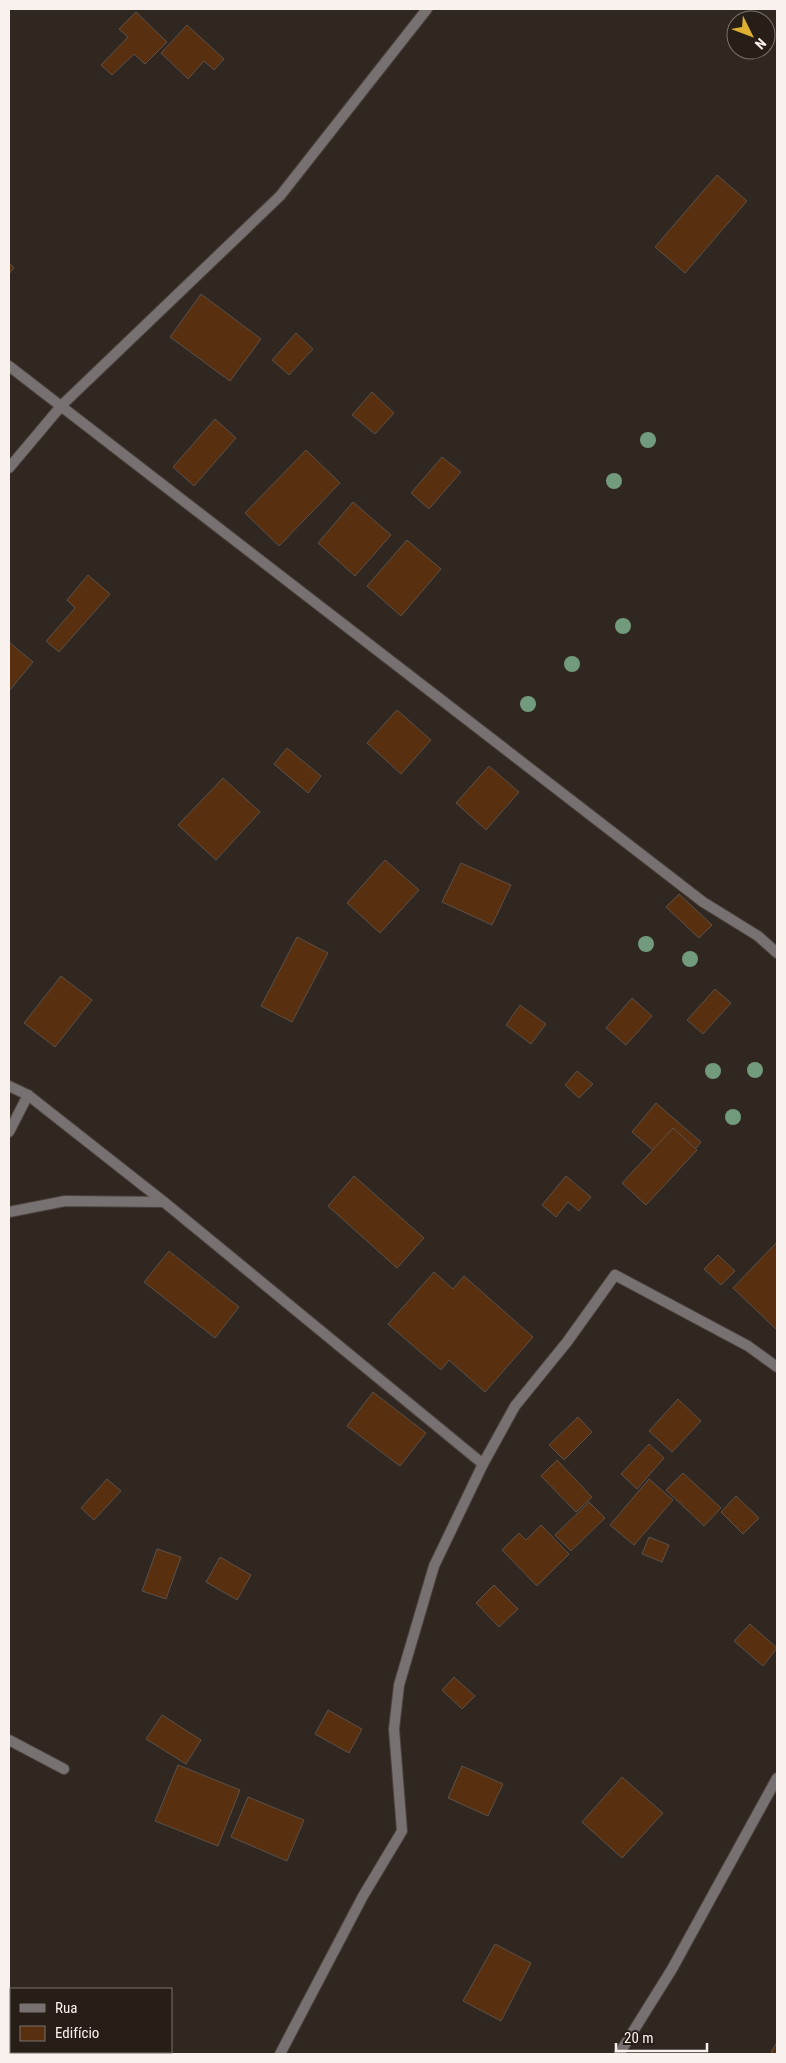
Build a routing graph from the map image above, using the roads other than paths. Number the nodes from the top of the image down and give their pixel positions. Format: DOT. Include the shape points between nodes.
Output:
graph roads {
  1 [pos="427,9"];
  2 [pos="9,366"];
  3 [pos="62,405"];
  4 [pos="9,468"];
  5 [pos="777,953"];
  6 [pos="9,1086"];
  7 [pos="28,1095"];
  8 [pos="9,1132"];
  9 [pos="164,1202"];
  10 [pos="9,1212"];
  11 [pos="777,1367"];
  12 [pos="483,1464"];
  13 [pos="9,1740"];
  14 [pos="64,1769"];
  15 [pos="777,1778"];
  16 [pos="280,2054"];
  17 [pos="619,2054"];
  1 -- 3 [label="street" via="280,196"];
  2 -- 3 [label="street"];
  3 -- 4 [label="street"];
  3 -- 5 [label="street" via="703,902 758,936"];
  6 -- 7 [label="street"];
  7 -- 8 [label="street"];
  7 -- 9 [label="street"];
  9 -- 10 [label="street" via="65,1201"];
  9 -- 12 [label="street"];
  11 -- 12 [label="street" via="748,1346 615,1275 568,1342 516,1406"];
  12 -- 16 [label="street" via="434,1566 399,1685 394,1729 402,1831 363,1896"];
  13 -- 14 [label="street"];
  15 -- 17 [label="street" via="672,1969"];
}
